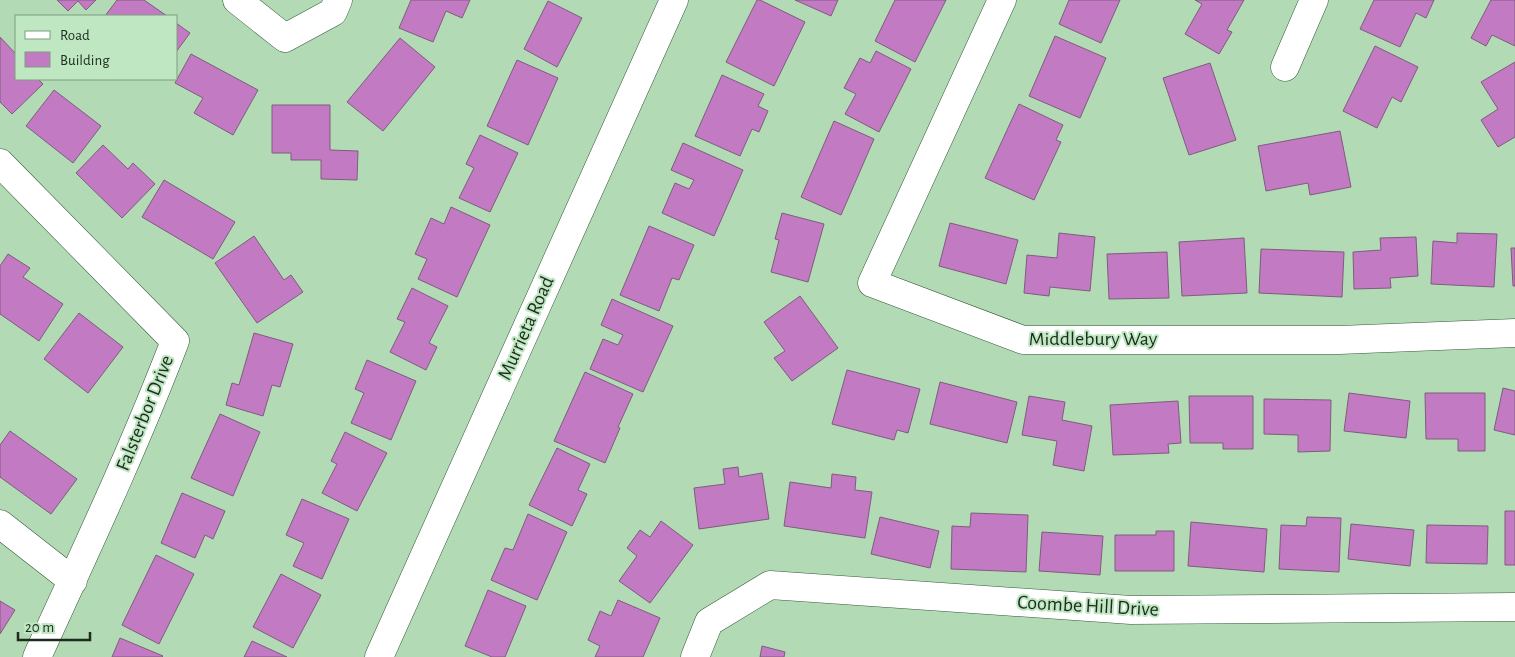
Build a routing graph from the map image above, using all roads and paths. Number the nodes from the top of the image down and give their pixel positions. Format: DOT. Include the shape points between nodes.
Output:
graph roads {
  1 [pos="237,0"];
  2 [pos="338,0"];
  3 [pos="674,0"];
  4 [pos="1002,0"];
  5 [pos="1314,0"];
  6 [pos="1285,67"];
  7 [pos="0,163"];
  8 [pos="1515,333"];
  9 [pos="0,524"];
  10 [pos="73,581"];
  11 [pos="1515,607"];
  12 [pos="37,657"];
  13 [pos="379,657"];
  14 [pos="695,657"];
  1 -- 2 [label="street" via="285,38 333,12"];
  3 -- 13 [label="street, Murrieta Road"];
  4 -- 8 [label="street, Middlebury Way" via="872,283 1023,340 1339,340"];
  5 -- 6 [label="street"];
  7 -- 10 [label="street, Falsterbor Drive" via="175,340 151,404"];
  9 -- 10 [label="street"];
  10 -- 12 [label="street, Falsterbor Drive"];
  11 -- 14 [label="street, Coombe Hill Drive" via="1131,610 770,585 709,622"];
}
